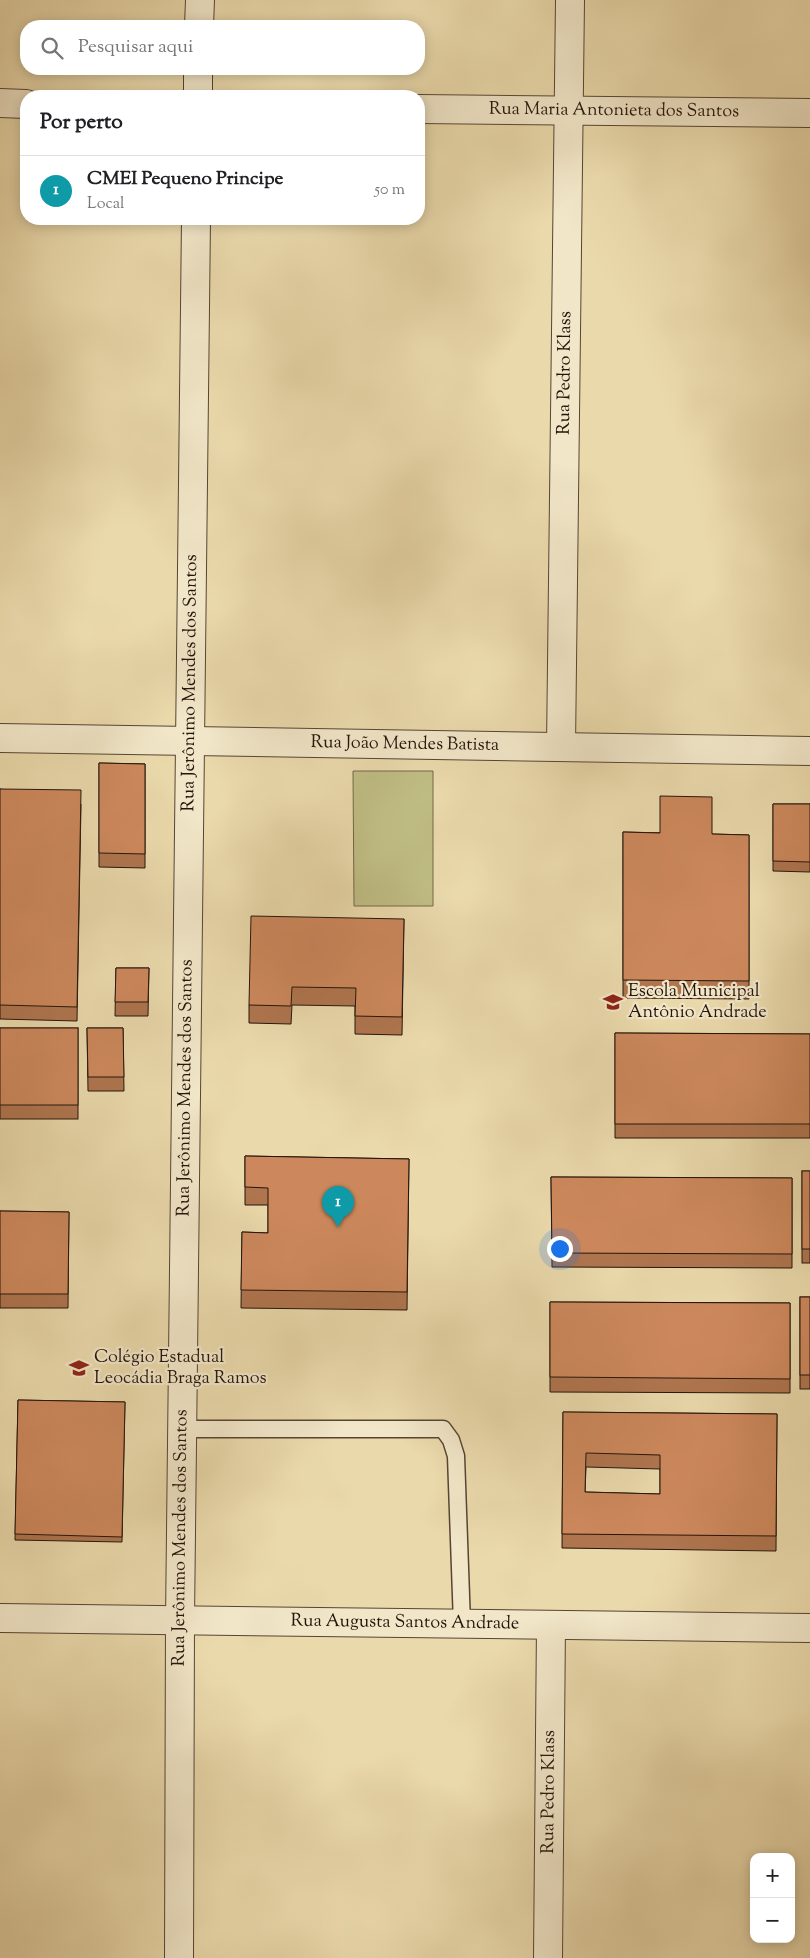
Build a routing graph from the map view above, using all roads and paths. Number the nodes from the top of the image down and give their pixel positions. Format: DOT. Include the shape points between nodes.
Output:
graph roads {
  1 [pos="200,0"];
  2 [pos="570,0"];
  3 [pos="199,20"];
  4 [pos="198,75"];
  5 [pos="198,90"];
  6 [pos="0,103"];
  7 [pos="20,104"];
  8 [pos="425,109"];
  9 [pos="569,110"];
  10 [pos="810,113"];
  11 [pos="196,225"];
  12 [pos="0,738"];
  13 [pos="190,742"];
  14 [pos="561,747"];
  15 [pos="810,751"];
  16 [pos="183,1429"];
  17 [pos="0,1618"];
  18 [pos="180,1620"];
  19 [pos="462,1624"];
  20 [pos="551,1625"];
  21 [pos="810,1628"];
  22 [pos="179,1958"];
  23 [pos="548,1958"];
  1 -- 3 [label="street"];
  2 -- 9 [label="street, Rua Pedro Klass"];
  4 -- 5 [label="street"];
  6 -- 7 [label="street"];
  8 -- 9 [label="street, Rua Maria Antonieta dos Santos"];
  9 -- 10 [label="street, Rua Maria Antonieta dos Santos"];
  9 -- 14 [label="street, Rua Pedro Klass"];
  11 -- 13 [label="street, Rua Jerônimo Mendes dos Santos"];
  12 -- 13 [label="street, Rua João Mendes Batista"];
  13 -- 14 [label="street, Rua João Mendes Batista"];
  13 -- 16 [label="street, Rua Jerônimo Mendes dos Santos"];
  14 -- 15 [label="street, Rua João Mendes Batista"];
  16 -- 18 [label="street, Rua Jerônimo Mendes dos Santos"];
  16 -- 19 [label="lane" via="443,1429 456,1456"];
  17 -- 18 [label="street, Rua Augusta Santos Andrade"];
  18 -- 19 [label="street, Rua Augusta Santos Andrade"];
  18 -- 22 [label="street, Rua Jerônimo Mendes dos Santos"];
  19 -- 20 [label="street, Rua Augusta Santos Andrade"];
  20 -- 21 [label="street, Rua Augusta Santos Andrade"];
  20 -- 23 [label="street, Rua Pedro Klass"];
}
